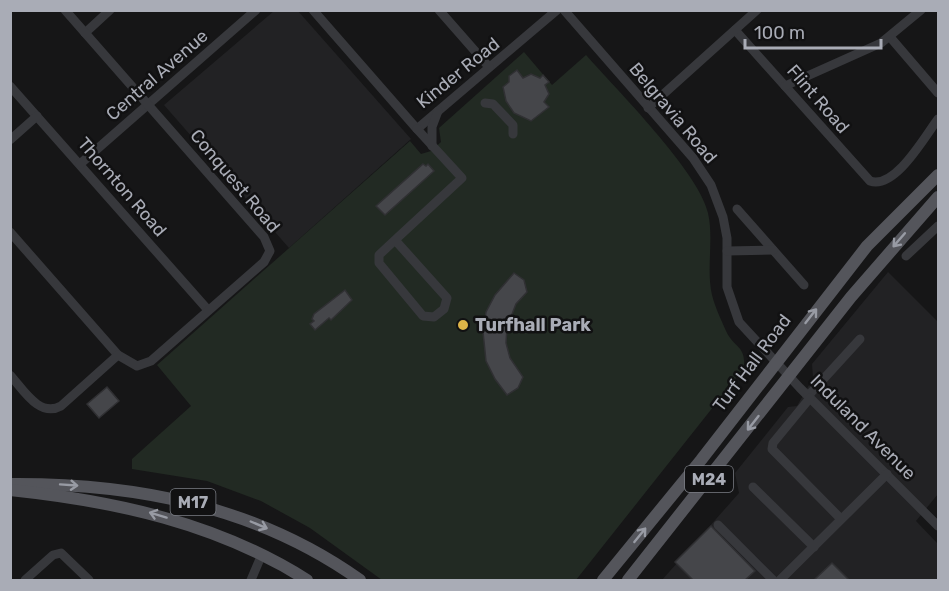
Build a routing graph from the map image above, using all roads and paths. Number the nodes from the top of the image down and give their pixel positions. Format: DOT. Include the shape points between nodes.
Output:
graph roads {
  1 [pos="65,10"];
  2 [pos="110,10"];
  3 [pos="255,10"];
  4 [pos="313,10"];
  5 [pos="439,10"];
  6 [pos="557,10"];
  7 [pos="564,10"];
  8 [pos="758,10"];
  9 [pos="921,10"];
  10 [pos="735,30"];
  11 [pos="85,33"];
  12 [pos="890,38"];
  13 [pos="489,67"];
  14 [pos="10,86"];
  15 [pos="784,86"];
  16 [pos="939,93"];
  17 [pos="485,103"];
  18 [pos="148,105"];
  19 [pos="648,108"];
  20 [pos="439,109"];
  21 [pos="37,116"];
  22 [pos="939,119"];
  23 [pos="417,129"];
  24 [pos="513,134"];
  25 [pos="10,140"];
  26 [pos="432,146"];
  27 [pos="80,164"];
  28 [pos="939,175"];
  29 [pos="939,197"];
  30 [pos="737,209"];
  31 [pos="939,226"];
  32 [pos="10,232"];
  33 [pos="395,240"];
  34 [pos="773,250"];
  35 [pos="727,251"];
  36 [pos="906,256"];
  37 [pos="804,285"];
  38 [pos="208,310"];
  39 [pos="860,339"];
  40 [pos="118,355"];
  41 [pos="775,362"];
  42 [pos="10,375"];
  43 [pos="790,378"];
  44 [pos="809,397"];
  45 [pos="887,474"];
  46 [pos="10,483"];
  47 [pos="753,487"];
  48 [pos="10,490"];
  49 [pos="841,519"];
  50 [pos="718,525"];
  51 [pos="939,526"];
  52 [pos="814,547"];
  53 [pos="262,554"];
  54 [pos="25,580"];
  55 [pos="89,580"];
  56 [pos="251,580"];
  57 [pos="307,580"];
  58 [pos="360,580"];
  59 [pos="603,580"];
  60 [pos="628,580"];
  61 [pos="773,580"];
  62 [pos="780,580"];
  1 -- 11 [label="street, Conquest Road"];
  2 -- 11 [label="street"];
  3 -- 18 [label="street, Central Avenue"];
  4 -- 23 [label="street, Kinder Road"];
  5 -- 13 [label="street"];
  6 -- 13 [label="street, Kinder Road"];
  7 -- 19 [label="street, Belgravia Road"];
  8 -- 10 [label="street"];
  9 -- 12 [label="street"];
  10 -- 15 [label="street, Flint Road"];
  10 -- 19 [label="street"];
  11 -- 18 [label="street, Conquest Road"];
  12 -- 15 [label="street"];
  12 -- 16 [label="street"];
  13 -- 20 [label="street, Kinder Road"];
  14 -- 21 [label="street, Thornton Road"];
  15 -- 22 [label="street, Flint Road" via="870,181 880,183 896,175"];
  17 -- 24 [label="street" via="493,104 508,118"];
  18 -- 27 [label="street, Central Avenue"];
  18 -- 38 [label="street, Conquest Road" via="269,246 264,262"];
  19 -- 35 [label="street, Belgravia Road" via="693,158 711,185 723,217"];
  20 -- 23 [label="street, Kinder Road"];
  20 -- 26 [label="street" via="432,127"];
  21 -- 25 [label="street"];
  21 -- 27 [label="street, Thornton Road"];
  23 -- 26 [label="street"];
  26 -- 33 [label="street" via="462,178"];
  27 -- 38 [label="street, Thornton Road"];
  41 -- 28 [label="main road, Turf Hall Road / M24, one-way" via="867,246"];
  29 -- 43 [label="main road, Turf Hall Road / M24, one-way" via="880,262"];
  30 -- 34 [label="street"];
  31 -- 36 [label="street"];
  32 -- 40 [label="street"];
  33 -- 33 [label="street" via="447,298 439,314 423,316 379,263 379,255"];
  34 -- 35 [label="street"];
  34 -- 37 [label="street"];
  35 -- 41 [label="street, Belgravia Road" via="727,287 734,312"];
  38 -- 40 [label="street, Conquest Road" via="151,360 134,365"];
  39 -- 44 [label="street"];
  40 -- 42 [label="street" via="53,410 36,404"];
  41 -- 43 [label="street, Induland Avenue"];
  59 -- 41 [label="main road, Turf Hall Road / M24, one-way"];
  43 -- 44 [label="street, Induland Avenue"];
  43 -- 60 [label="main road, Turf Hall Road / M24, one-way"];
  44 -- 45 [label="street, Induland Avenue"];
  44 -- 49 [label="street" via="772,449"];
  45 -- 49 [label="street"];
  45 -- 51 [label="street, Induland Avenue"];
  46 -- 58 [label="main road, M17, one-way" via="124,489 196,503 282,535"];
  47 -- 52 [label="street"];
  53 -- 48 [label="main road, M17, one-way" via="145,511"];
  49 -- 52 [label="street"];
  50 -- 61 [label="street"];
  52 -- 62 [label="street"];
  53 -- 56 [label="street"];
  53 -- 57 [label="main road, M17"];
  54 -- 55 [label="street" via="53,555 61,553"];
}
